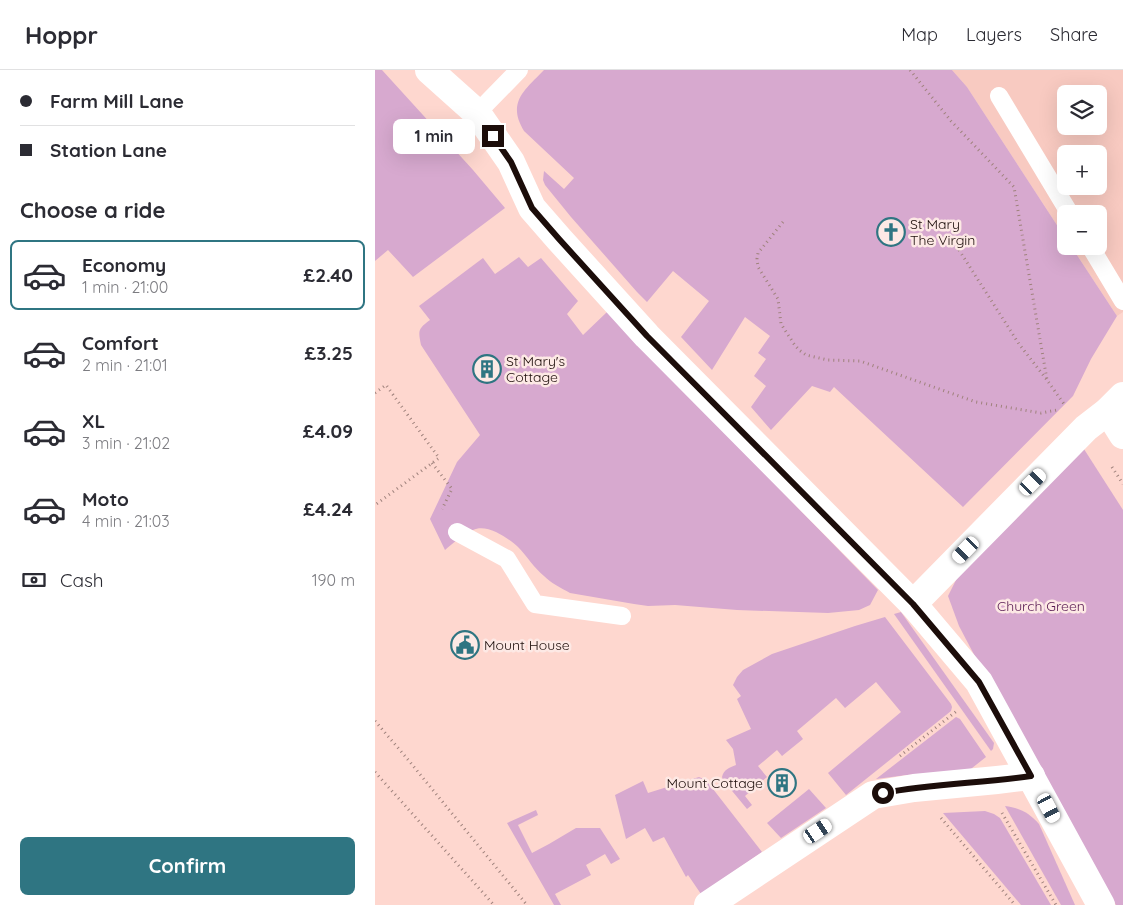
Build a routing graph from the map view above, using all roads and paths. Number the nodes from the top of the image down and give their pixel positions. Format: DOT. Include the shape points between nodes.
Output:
graph roads {
  1 [pos="429,70"];
  2 [pos="519,70"];
  3 [pos="910,70"];
  4 [pos="999,96"];
  5 [pos="477,113"];
  6 [pos="1065,205"];
  7 [pos="783,222"];
  8 [pos="959,250"];
  9 [pos="1095,255"];
  10 [pos="1123,302"];
  11 [pos="1047,380"];
  12 [pos="375,393"];
  13 [pos="1116,403"];
  14 [pos="1067,408"];
  15 [pos="1086,428"];
  16 [pos="1123,436"];
  17 [pos="432,463"];
  18 [pos="375,505"];
  19 [pos="457,532"];
  20 [pos="913,604"];
  21 [pos="622,616"];
  22 [pos="375,721"];
  23 [pos="375,772"];
  24 [pos="1031,776"];
  25 [pos="939,815"];
  26 [pos="494,905"];
  27 [pos="527,905"];
  28 [pos="708,905"];
  29 [pos="1015,905"];
  30 [pos="1101,905"];
  1 -- 5 [label="street"];
  2 -- 5 [label="lane"];
  3 -- 11 [label="path" via="951,121 1014,187"];
  4 -- 6 [label="lane"];
  5 -- 20 [label="street" via="511,162 532,208 559,239 647,336"];
  7 -- 14 [label="path" via="759,253 758,267 778,300 781,324 799,350 828,360 860,361 976,402 1041,413"];
  8 -- 11 [label="path" via="1019,344"];
  9 -- 10 [label="lane"];
  11 -- 14 [label="path"];
  12 -- 17 [label="path" via="386,386 439,458"];
  13 -- 15 [label="street"];
  13 -- 16 [label="street"];
  14 -- 15 [label="path"];
  15 -- 20 [label="street"];
  17 -- 18 [label="path"];
  17 -- 19 [label="path" via="452,488 438,516"];
  19 -- 21 [label="lane" via="507,559 535,604"];
  20 -- 24 [label="street" via="979,682"];
  22 -- 27 [label="path"];
  23 -- 26 [label="path"];
  24 -- 28 [label="street" via="873,795"];
  24 -- 30 [label="street"];
  25 -- 29 [label="path"];
}
